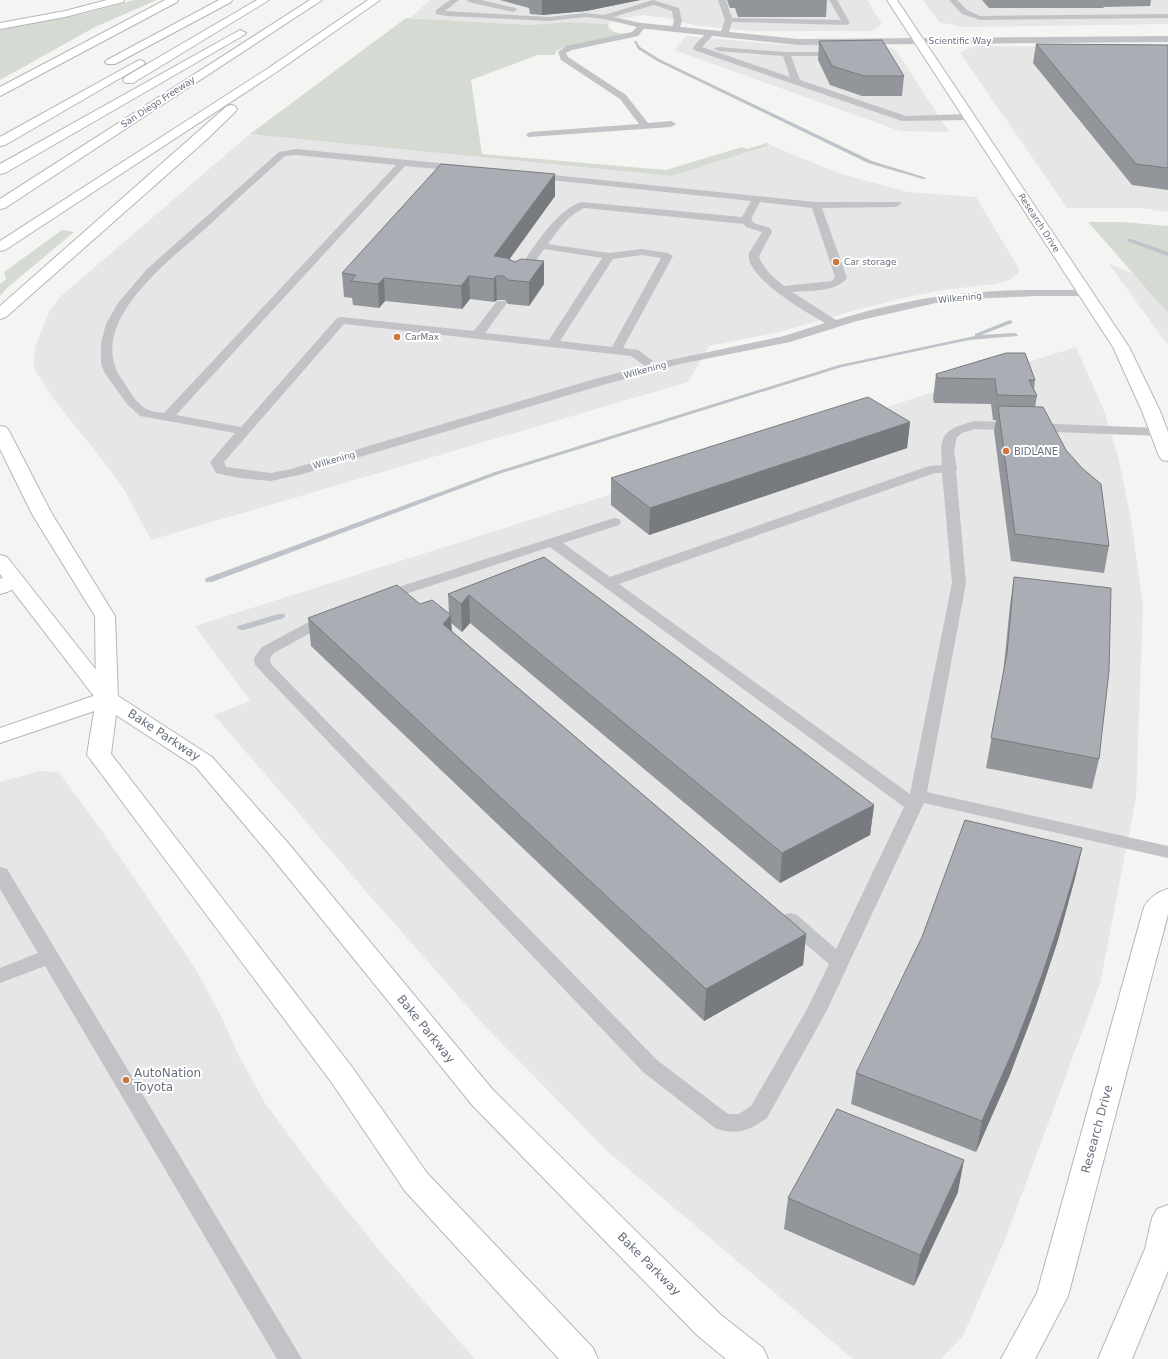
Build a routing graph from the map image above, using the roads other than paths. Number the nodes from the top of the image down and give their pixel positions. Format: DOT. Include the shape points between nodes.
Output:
graph roads {
  1 [pos="120,0"];
  2 [pos="173,0"];
  3 [pos="227,0"];
  4 [pos="250,0"];
  5 [pos="264,0"];
  6 [pos="298,0"];
  7 [pos="317,0"];
  8 [pos="375,0"];
  9 [pos="455,0"];
  10 [pos="471,0"];
  11 [pos="722,0"];
  12 [pos="833,0"];
  13 [pos="892,0"];
  14 [pos="953,0"];
  15 [pos="651,1"];
  16 [pos="270,16"];
  17 [pos="1168,16"];
  18 [pos="604,17"];
  19 [pos="518,18"];
  20 [pos="729,20"];
  21 [pos="0,26"];
  22 [pos="642,26"];
  23 [pos="250,28"];
  24 [pos="1145,28"];
  25 [pos="675,30"];
  26 [pos="711,34"];
  27 [pos="724,35"];
  28 [pos="916,37"];
  29 [pos="1168,39"];
  30 [pos="697,48"];
  31 [pos="786,54"];
  32 [pos="848,54"];
  33 [pos="102,67"];
  34 [pos="271,71"];
  35 [pos="796,82"];
  36 [pos="0,92"];
  37 [pos="969,117"];
  38 [pos="671,124"];
  39 [pos="646,126"];
  40 [pos="531,135"];
  41 [pos="3,146"];
  42 [pos="403,163"];
  43 [pos="466,169"];
  44 [pos="0,170"];
  45 [pos="521,175"];
  46 [pos="757,199"];
  47 [pos="896,204"];
  48 [pos="0,205"];
  49 [pos="816,205"];
  50 [pos="747,222"];
  51 [pos="542,246"];
  52 [pos="0,247"];
  53 [pos="608,256"];
  54 [pos="515,281"];
  55 [pos="782,289"];
  56 [pos="1085,293"];
  57 [pos="501,303"];
  58 [pos="0,314"];
  59 [pos="835,324"];
  60 [pos="477,335"];
  61 [pos="552,344"];
  62 [pos="616,351"];
  63 [pos="654,367"];
  64 [pos="166,417"];
  65 [pos="0,431"];
  66 [pos="244,431"];
  67 [pos="1160,432"];
  68 [pos="1168,456"];
  69 [pos="950,469"];
  70 [pos="614,522"];
  71 [pos="552,542"];
  72 [pos="0,562"];
  73 [pos="7,583"];
  74 [pos="607,583"];
  75 [pos="366,602"];
  76 [pos="345,610"];
  77 [pos="107,698"];
  78 [pos="0,736"];
  79 [pos="915,801"];
  80 [pos="1168,852"];
  81 [pos="0,872"];
  82 [pos="1168,898"];
  83 [pos="778,910"];
  84 [pos="50,956"];
  85 [pos="839,962"];
  86 [pos="0,976"];
  87 [pos="1168,1218"];
  88 [pos="290,1359"];
  89 [pos="581,1359"];
  90 [pos="751,1359"];
  91 [pos="1018,1359"];
  92 [pos="1116,1359"];
  1 -- 21 [label="main road" via="65,14"];
  2 -- 36 [label="main road"];
  3 -- 33 [label="main road"];
  4 -- 41 [label="main road"];
  5 -- 41 [label="main road"];
  6 -- 16 [label="main road"];
  7 -- 48 [label="main road, San Diego Freeway"];
  8 -- 34 [label="main road"];
  9 -- 19 [label="lane" via="438,12"];
  10 -- 19 [label="lane" via="518,11"];
  11 -- 20 [label="lane"];
  12 -- 20 [label="lane" via="846,23"];
  13 -- 28 [label="main road, Research Drive"];
  14 -- 17 [label="lane" via="961,11 980,18 1088,16 1094,23 1103,25 1110,23 1103,16"];
  15 -- 18 [label="lane"];
  15 -- 25 [label="lane" via="676,10 678,21"];
  18 -- 19 [label="lane" via="585,15 549,19"];
  18 -- 22 [label="lane"];
  20 -- 27 [label="lane"];
  22 -- 25 [label="street, Scientific Way"];
  22 -- 39 [label="lane" via="635,34 569,48 562,52 564,58 623,97"];
  23 -- 44 [label="main road"];
  24 -- 28 [label="street, Scientific Way"];
  25 -- 26 [label="street, Scientific Way"];
  26 -- 27 [label="street, Scientific Way"];
  26 -- 30 [label="lane"];
  27 -- 28 [label="street, Scientific Way" via="798,42"];
  28 -- 29 [label="street, Scientific Way"];
  28 -- 37 [label="main road, Research Drive"];
  30 -- 31 [label="lane"];
  30 -- 35 [label="lane"];
  31 -- 32 [label="lane"];
  31 -- 35 [label="lane"];
  34 -- 52 [label="main road"];
  34 -- 58 [label="main road" via="200,138"];
  35 -- 37 [label="lane" via="905,119"];
  37 -- 56 [label="main road, Research Drive"];
  38 -- 39 [label="lane"];
  39 -- 40 [label="lane"];
  42 -- 43 [label="lane"];
  42 -- 64 [label="lane"];
  42 -- 64 [label="lane" via="296,152 282,154 133,289 110,328 106,346 107,364 137,409"];
  45 -- 46 [label="lane"];
  46 -- 49 [label="lane"];
  46 -- 50 [label="lane" via="746,219"];
  47 -- 49 [label="lane"];
  49 -- 55 [label="lane" via="840,278 830,285"];
  50 -- 51 [label="lane" via="582,205 559,221"];
  50 -- 55 [label="lane" via="766,230 754,256 755,264"];
  51 -- 53 [label="lane"];
  51 -- 54 [label="lane"];
  53 -- 61 [label="lane"];
  53 -- 62 [label="lane" via="642,252 668,256"];
  55 -- 59 [label="lane" via="799,303"];
  56 -- 59 [label="lane, Wilkening" via="1001,294 936,300"];
  56 -- 67 [label="main road, Research Drive" via="1121,347"];
  57 -- 60 [label="lane"];
  59 -- 63 [label="lane, Wilkening" via="786,339"];
  60 -- 61 [label="lane"];
  60 -- 66 [label="lane" via="341,320"];
  61 -- 62 [label="lane"];
  62 -- 63 [label="lane" via="634,353"];
  63 -- 66 [label="lane, Wilkening" via="271,477 221,470 217,462"];
  64 -- 66 [label="lane"];
  65 -- 77 [label="main road" via="42,514 105,616"];
  67 -- 68 [label="main road, Research Drive"];
  67 -- 69 [label="lane" via="975,425 952,433 948,438"];
  69 -- 74 [label="lane" via="934,470"];
  69 -- 79 [label="lane" via="958,583"];
  70 -- 71 [label="lane"];
  71 -- 74 [label="lane"];
  71 -- 75 [label="lane" via="408,596"];
  72 -- 73 [label="main road, Bake Parkway"];
  73 -- 77 [label="main road, Bake Parkway"];
  74 -- 79 [label="lane"];
  76 -- 85 [label="lane" via="268,650 262,658 263,665 650,1066 723,1122 743,1123 759,1112 816,1012"];
  77 -- 78 [label="main road"];
  77 -- 89 [label="main road" via="99,755 342,1075 416,1182"];
  77 -- 90 [label="main road, Bake Parkway" via="204,762 279,849 483,1098 709,1325"];
  79 -- 80 [label="lane"];
  79 -- 85 [label="lane"];
  81 -- 84 [label="lane"];
  82 -- 91 [label="main road, Research Drive" via="1157,907 1052,1296"];
  83 -- 85 [label="lane"];
  84 -- 86 [label="lane"];
  84 -- 88 [label="lane"];
  87 -- 92 [label="main road" via="1161,1249"];
}
